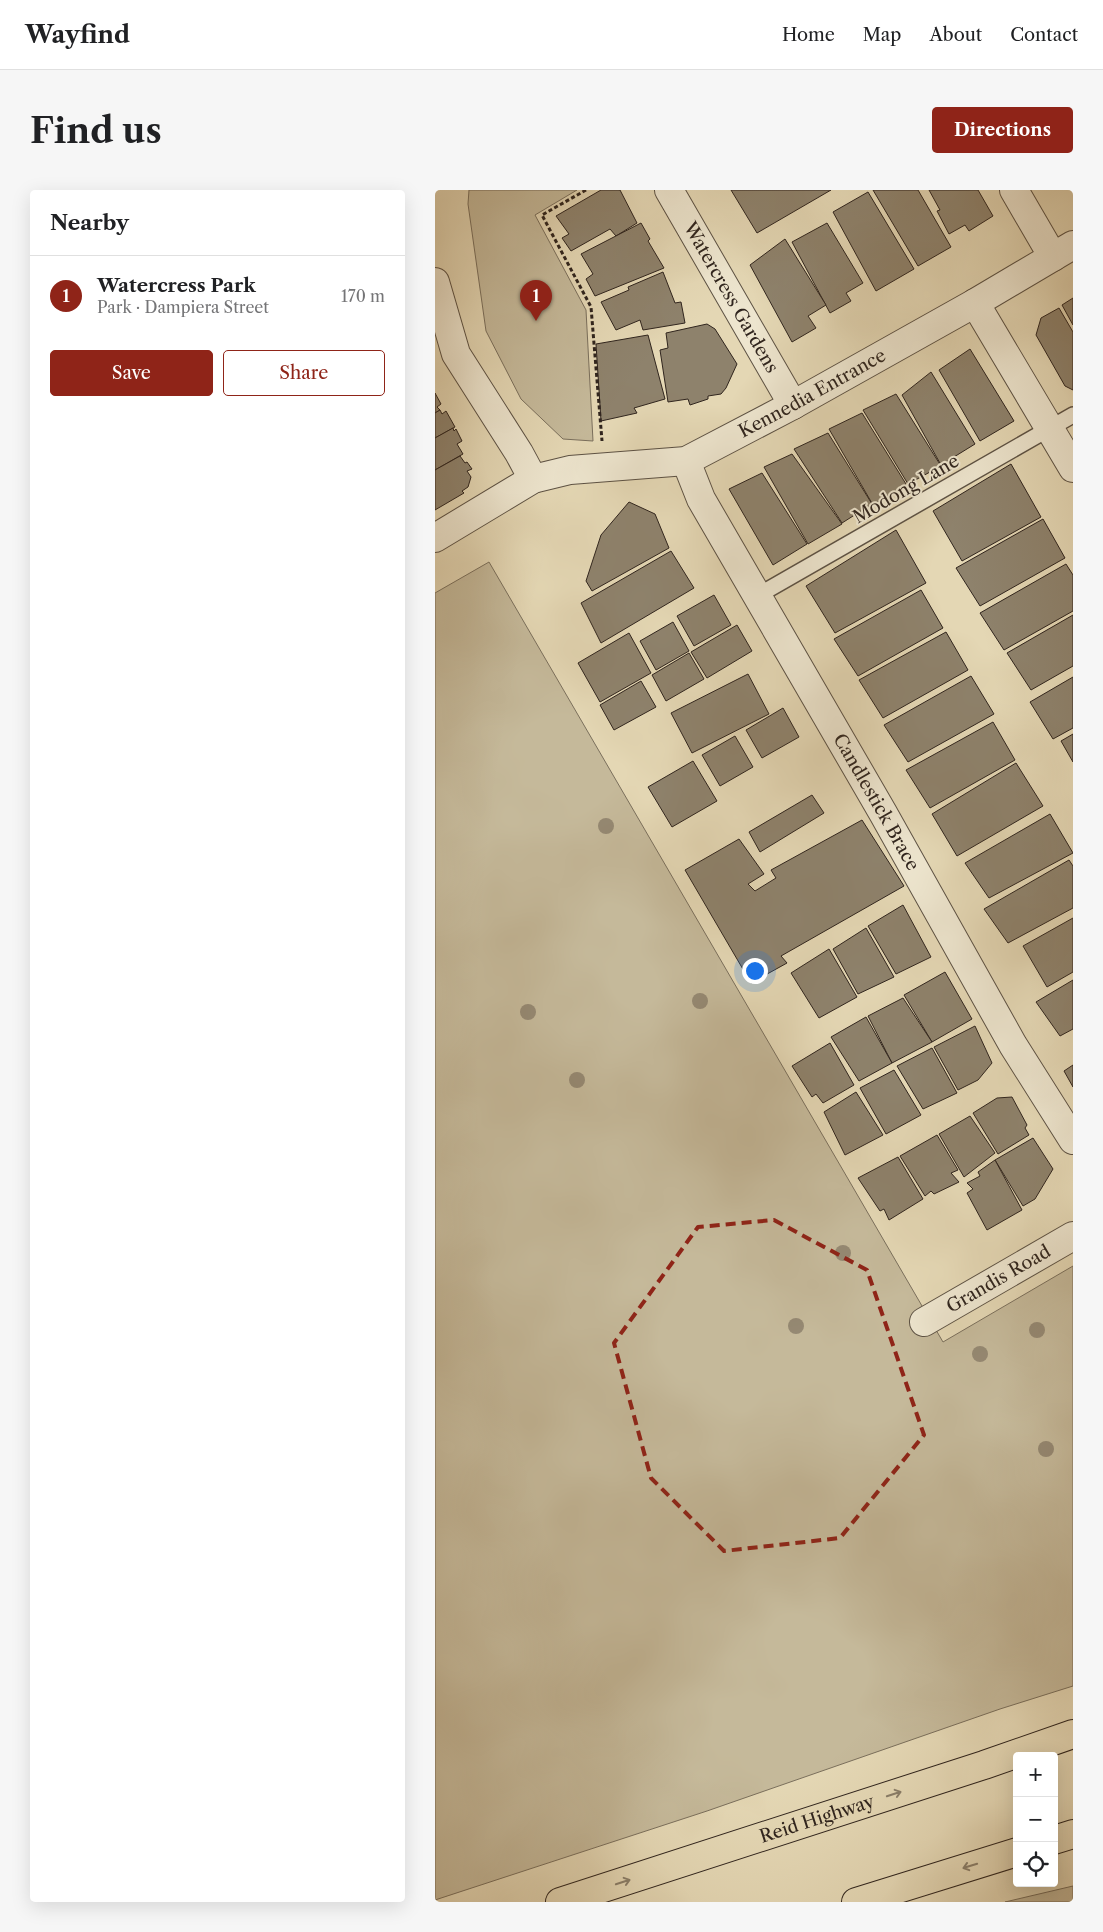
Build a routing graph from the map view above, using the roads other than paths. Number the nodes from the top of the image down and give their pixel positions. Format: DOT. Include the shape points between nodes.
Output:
graph roads {
  1 [pos="669,190"];
  2 [pos="1014,190"];
  3 [pos="1063,251"];
  4 [pos="435,282"];
  5 [pos="975,303"];
  6 [pos="793,405"];
  7 [pos="1073,415"];
  8 [pos="1050,428"];
  9 [pos="686,462"];
  10 [pos="1073,468"];
  11 [pos="533,479"];
  12 [pos="435,538"];
  13 [pos="757,596"];
  14 [pos="1073,1140"];
  15 [pos="1073,1236"];
  16 [pos="924,1322"];
  17 [pos="1073,1734"];
  18 [pos="1073,1834"];
  19 [pos="1058,1839"];
  20 [pos="1013,1853"];
  21 [pos="560,1902"];
  22 [pos="856,1902"];
  1 -- 6 [label="street, Watercress Gardens"];
  2 -- 3 [label="street"];
  3 -- 5 [label="street, Kennedia Entrance"];
  4 -- 11 [label="street" via="456,354"];
  5 -- 6 [label="street, Kennedia Entrance"];
  5 -- 8 [label="street"];
  6 -- 9 [label="street, Kennedia Entrance"];
  7 -- 8 [label="lane, Modong Lane"];
  8 -- 10 [label="street"];
  8 -- 13 [label="lane, Modong Lane"];
  9 -- 11 [label="street, Kennedia Entrance" via="569,470"];
  9 -- 13 [label="street, Candlestick Brace" via="701,499"];
  11 -- 12 [label="street, Kennedia Entrance"];
  13 -- 14 [label="street, Candlestick Brace" via="1013,1045"];
  15 -- 16 [label="street, Grandis Road"];
  21 -- 17 [label="highway, Reid Highway, one-way"];
  18 -- 19 [label="highway"];
  20 -- 22 [label="highway, one-way"];
}
